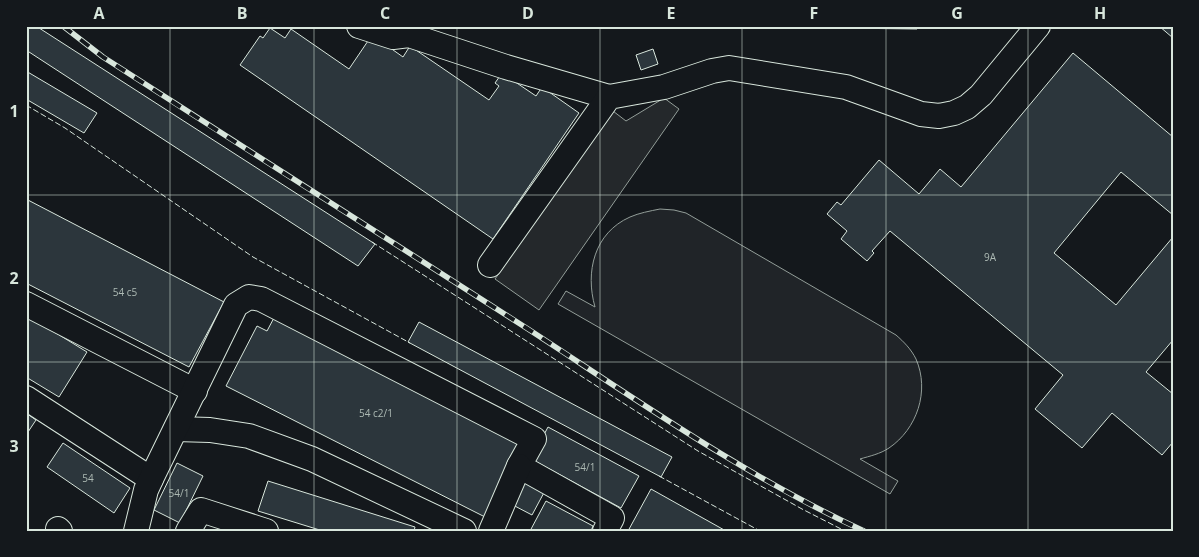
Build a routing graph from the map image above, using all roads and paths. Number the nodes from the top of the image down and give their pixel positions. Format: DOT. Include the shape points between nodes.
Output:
graph roads {
  1 [pos="359,26"];
  2 [pos="1038,26"];
  3 [pos="609,96"];
  4 [pos="490,265"];
  5 [pos="26,304"];
  6 [pos="195,391"];
  7 [pos="26,398"];
  8 [pos="176,429"];
  9 [pos="520,466"];
  10 [pos="152,479"];
  11 [pos="136,531"];
  12 [pos="188,531"];
  13 [pos="266,531"];
  14 [pos="464,531"];
  15 [pos="491,531"];
  16 [pos="605,531"];
  1 -- 3 [label="lane" via="392,37 409,35"];
  2 -- 3 [label="lane" via="967,107 939,116 922,114 846,87 730,68 712,70 664,87"];
  3 -- 4 [label="lane"];
  5 -- 6 [label="lane"];
  6 -- 8 [label="lane"];
  6 -- 9 [label="lane" via="236,305 249,297 262,299 534,439"];
  7 -- 10 [label="lane"];
  8 -- 10 [label="lane"];
  8 -- 14 [label="lane" via="249,436 312,459"];
  9 -- 15 [label="lane"];
  9 -- 16 [label="lane" via="612,518"];
  10 -- 11 [label="lane"];
  12 -- 13 [label="lane" via="201,510"];
}
